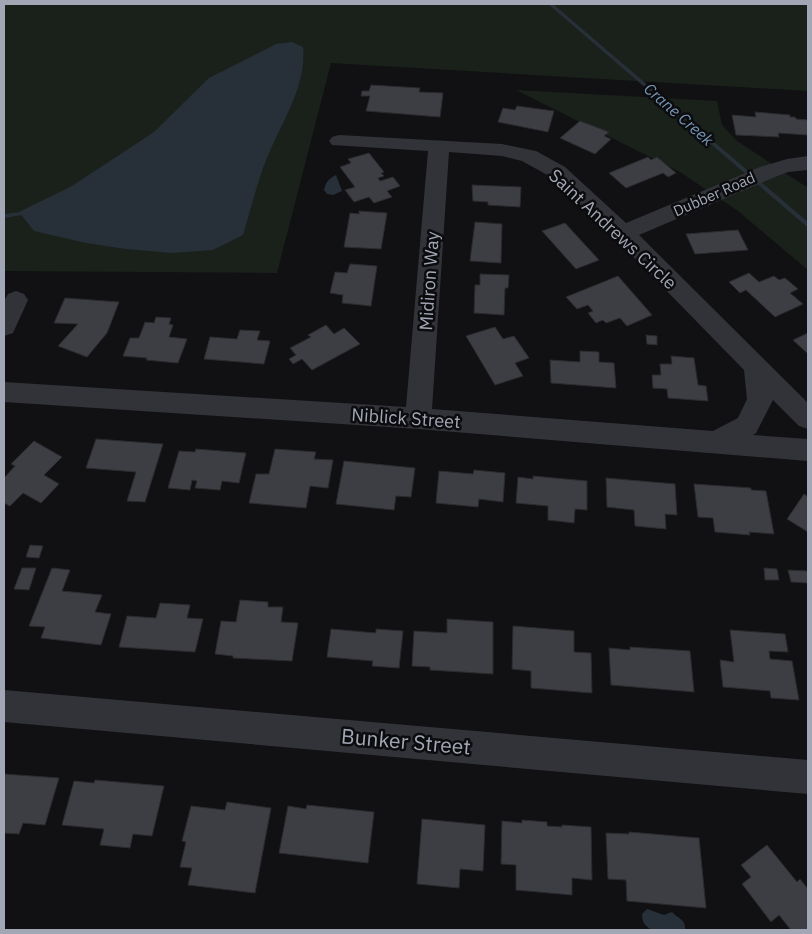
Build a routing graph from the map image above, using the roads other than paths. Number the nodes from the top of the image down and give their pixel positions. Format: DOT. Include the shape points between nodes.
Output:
graph roads {
  1 [pos="339,141"];
  2 [pos="439,145"];
  3 [pos="808,163"];
  4 [pos="623,234"];
  5 [pos="16,300"];
  6 [pos="4,327"];
  7 [pos="756,368"];
  8 [pos="4,392"];
  9 [pos="418,418"];
  10 [pos="808,419"];
  11 [pos="713,443"];
  12 [pos="808,450"];
  13 [pos="4,706"];
  14 [pos="808,777"];
  1 -- 2 [label="street, Saint Andrews Circle"];
  2 -- 4 [label="street, Saint Andrews Circle" via="502,150 529,156 558,172"];
  2 -- 9 [label="street, Midiron Way"];
  3 -- 4 [label="street, Dubber Road" via="766,171"];
  4 -- 7 [label="street, Saint Andrews Circle"];
  5 -- 6 [label="street"];
  7 -- 10 [label="street, Saint Andrews Circle"];
  7 -- 11 [label="street" via="760,399 747,425"];
  8 -- 9 [label="street, Niblick Street"];
  9 -- 11 [label="street, Niblick Street"];
  11 -- 12 [label="street, Niblick Street"];
  13 -- 14 [label="street, Bunker Street"];
}
